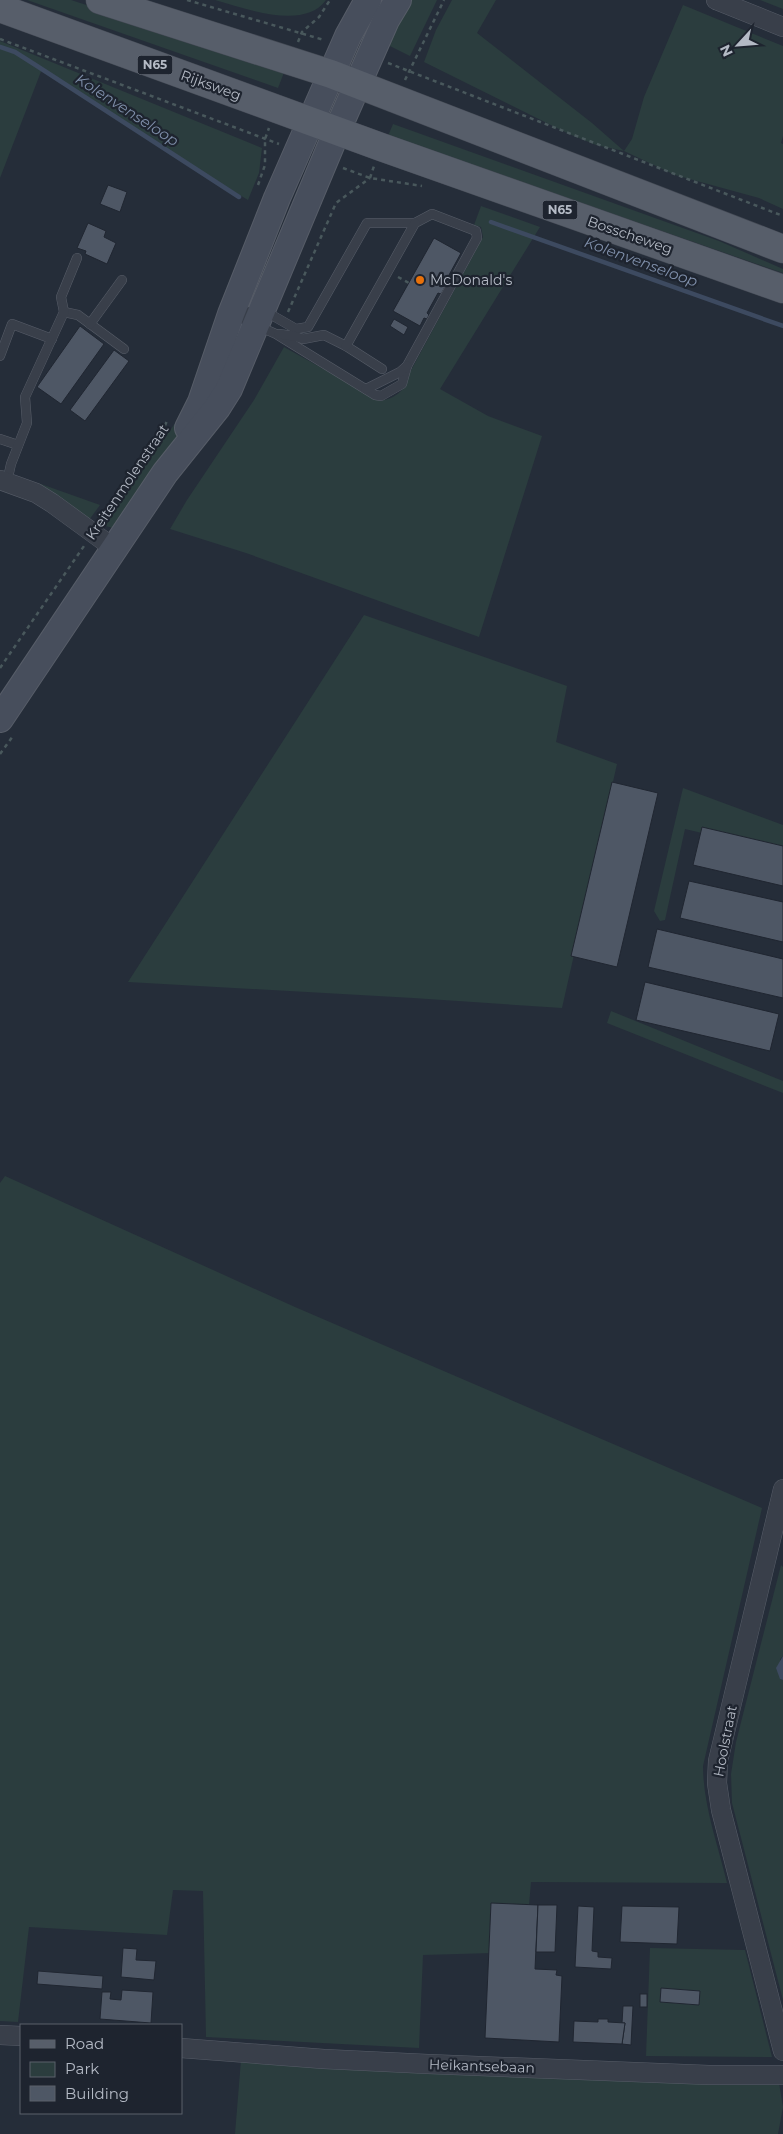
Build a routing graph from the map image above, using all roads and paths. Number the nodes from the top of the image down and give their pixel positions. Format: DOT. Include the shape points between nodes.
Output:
graph roads {
  1 [pos="100,0"];
  2 [pos="187,0"];
  3 [pos="330,0"];
  4 [pos="368,0"];
  5 [pos="398,0"];
  6 [pos="444,0"];
  7 [pos="716,0"];
  8 [pos="0,8"];
  9 [pos="783,27"];
  10 [pos="302,32"];
  11 [pos="0,39"];
  12 [pos="292,61"];
  13 [pos="408,71"];
  14 [pos="331,74"];
  15 [pos="358,84"];
  16 [pos="398,100"];
  17 [pos="276,108"];
  18 [pos="310,121"];
  19 [pos="337,131"];
  20 [pos="265,139"];
  21 [pos="381,147"];
  22 [pos="370,178"];
  23 [pos="257,189"];
  24 [pos="783,216"];
  25 [pos="415,224"];
  26 [pos="783,249"];
  27 [pos="77,258"];
  28 [pos="122,280"];
  29 [pos="783,289"];
  30 [pos="64,312"];
  31 [pos="231,314"];
  32 [pos="265,323"];
  33 [pos="90,324"];
  34 [pos="52,339"];
  35 [pos="346,346"];
  36 [pos="124,349"];
  37 [pos="0,356"];
  38 [pos="382,369"];
  39 [pos="170,417"];
  40 [pos="0,439"];
  41 [pos="18,446"];
  42 [pos="165,473"];
  43 [pos="4,481"];
  44 [pos="94,532"];
  45 [pos="115,549"];
  46 [pos="0,668"];
  47 [pos="0,719"];
  48 [pos="783,1489"];
  49 [pos="0,2035"];
  50 [pos="20,2036"];
  51 [pos="182,2048"];
  52 [pos="783,2051"];
  53 [pos="783,2074"];
  1 -- 12 [label="main road"];
  2 -- 10 [label="path"];
  3 -- 10 [label="path"];
  4 -- 14 [label="street, Kreitenmolenstraat"];
  5 -- 15 [label="street, Kreitenmolenstraat"];
  6 -- 13 [label="path"];
  7 -- 9 [label="street"];
  8 -- 17 [label="main road, Rijksweg / N65"];
  10 -- 12 [label="path"];
  11 -- 20 [label="path"];
  12 -- 14 [label="main road"];
  13 -- 16 [label="path"];
  13 -- 24 [label="path"];
  14 -- 15 [label="main road"];
  14 -- 18 [label="street, Kreitenmolenstraat"];
  15 -- 16 [label="main road"];
  15 -- 19 [label="street, Kreitenmolenstraat"];
  16 -- 26 [label="main road"];
  17 -- 18 [label="main road, Rijksweg / N65"];
  17 -- 20 [label="path"];
  18 -- 19 [label="main road, Rijksweg / N65"];
  18 -- 31 [label="street, Kreitenmolenstraat"];
  19 -- 21 [label="main road, Bosscheweg / N65"];
  19 -- 32 [label="street, Kreitenmolenstraat"];
  20 -- 23 [label="path" via="265,166"];
  21 -- 22 [label="path"];
  21 -- 29 [label="main road, Bosscheweg / N65"];
  25 -- 32 [label="lane" via="366,223 308,327 296,329"];
  25 -- 32 [label="lane" via="432,214 476,231 477,238 407,366 404,381 399,387 380,396"];
  25 -- 35 [label="lane"];
  27 -- 30 [label="lane" via="61,297"];
  28 -- 33 [label="lane"];
  30 -- 33 [label="lane" via="78,315"];
  30 -- 34 [label="lane"];
  31 -- 32 [label="lane"];
  31 -- 32 [label="lane"];
  31 -- 42 [label="street, Kreitenmolenstraat" via="201,402"];
  32 -- 35 [label="lane" via="303,339 324,335"];
  32 -- 42 [label="street, Kreitenmolenstraat" via="217,408"];
  33 -- 36 [label="lane"];
  34 -- 37 [label="lane" via="12,324"];
  34 -- 41 [label="lane" via="25,397 27,423"];
  35 -- 38 [label="lane"];
  39 -- 44 [label="path, Kreitenmolenstraat"];
  40 -- 41 [label="lane"];
  41 -- 43 [label="lane"];
  42 -- 45 [label="street, Kreitenmolenstraat"];
  43 -- 44 [label="street" via="36,493"];
  44 -- 45 [label="street"];
  44 -- 46 [label="path, Kreitenmolenstraat"];
  45 -- 47 [label="street, Kreitenmolenstraat"];
  48 -- 52 [label="street, Hoolstraat" via="718,1761 717,1783 721,1810"];
  49 -- 50 [label="street"];
  51 -- 53 [label="street, Heikantsebaan" via="428,2064 709,2075"];
}
